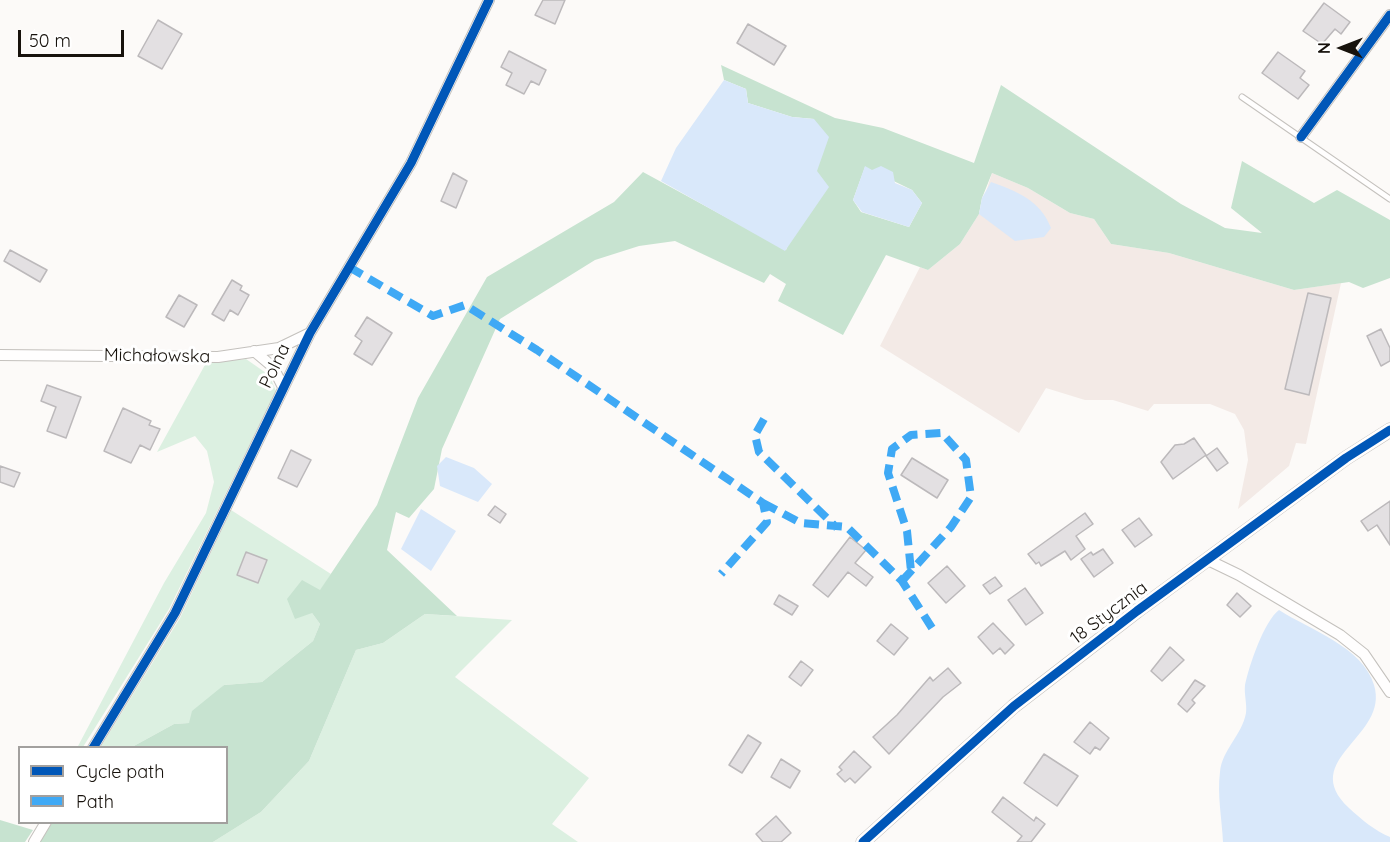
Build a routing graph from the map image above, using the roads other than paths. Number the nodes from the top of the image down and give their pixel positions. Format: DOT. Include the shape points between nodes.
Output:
graph roads {
  1 [pos="489,0"];
  2 [pos="1390,15"];
  3 [pos="1242,97"];
  4 [pos="1301,137"];
  5 [pos="1390,199"];
  6 [pos="310,333"];
  7 [pos="254,351"];
  8 [pos="0,355"];
  9 [pos="283,387"];
  10 [pos="1390,430"];
  11 [pos="1208,560"];
  12 [pos="1390,692"];
  13 [pos="94,746"];
  14 [pos="45,824"];
  15 [pos="869,840"];
  16 [pos="34,842"];
  1 -- 6 [label="street, Polna" via="411,163"];
  2 -- 4 [label="street"];
  3 -- 4 [label="lane"];
  4 -- 5 [label="lane"];
  6 -- 7 [label="street, Michałowska" via="279,348"];
  6 -- 9 [label="street, Polna"];
  7 -- 8 [label="street, Michałowska" via="218,357"];
  7 -- 9 [label="street, Polna" via="273,367"];
  9 -- 13 [label="street, Polna" via="175,613"];
  10 -- 11 [label="street, 18 Stycznia"];
  11 -- 12 [label="street" via="1340,635 1364,654"];
  11 -- 15 [label="street, 18 Stycznia" via="1014,706"];
  14 -- 16 [label="street"];
}
